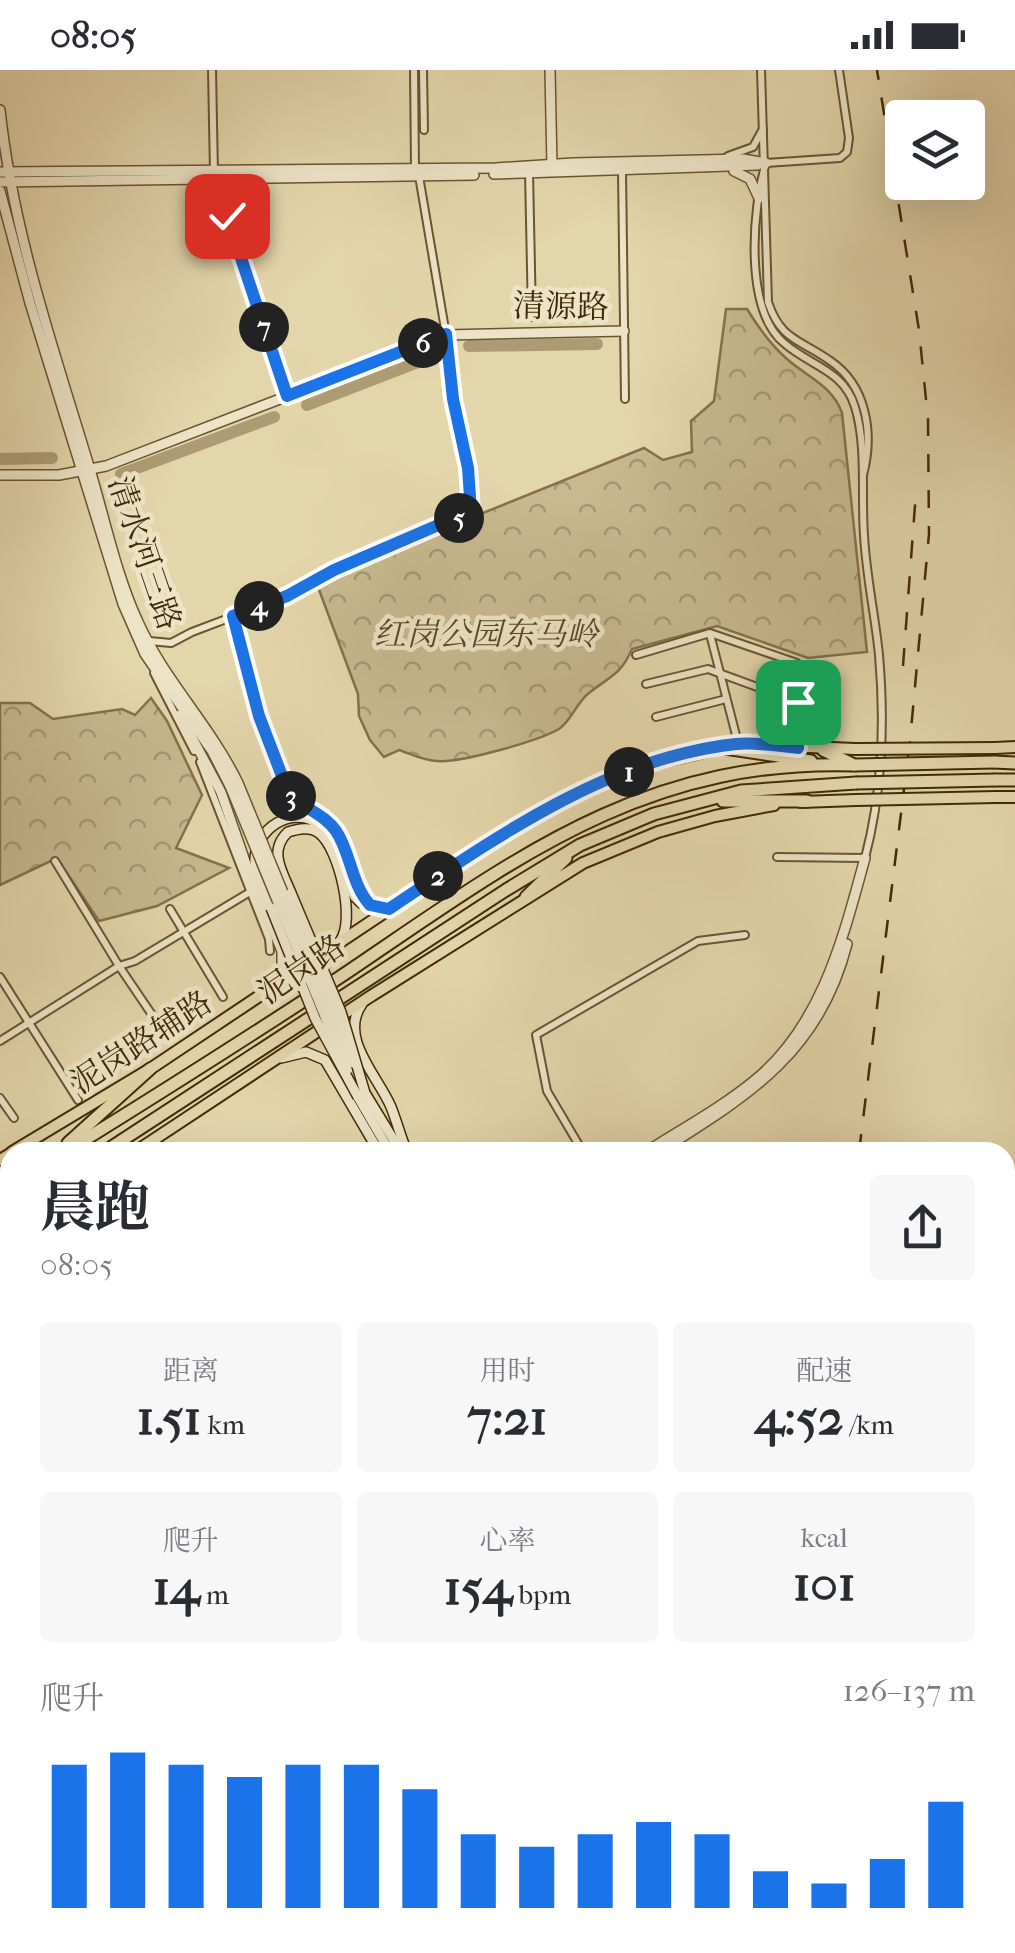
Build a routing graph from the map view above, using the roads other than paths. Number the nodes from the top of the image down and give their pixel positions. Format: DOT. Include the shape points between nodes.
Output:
graph roads {
  1 [pos="212,70"];
  2 [pos="414,70"];
  3 [pos="422,70"];
  4 [pos="550,70"];
  5 [pos="761,70"];
  6 [pos="838,70"];
  7 [pos="0,110"];
  8 [pos="764,123"];
  9 [pos="424,130"];
  10 [pos="766,163"];
  11 [pos="719,164"];
  12 [pos="552,169"];
  13 [pos="529,170"];
  14 [pos="622,171"];
  15 [pos="417,172"];
  16 [pos="214,174"];
  17 [pos="4,177"];
  18 [pos="258,177"];
  19 [pos="0,191"];
  20 [pos="759,198"];
  21 [pos="227,216"];
  22 [pos="532,317"];
  23 [pos="624,331"];
  24 [pos="446,333"];
  25 [pos="286,394"];
  26 [pos="625,400"];
  27 [pos="85,468"];
  28 [pos="0,473"];
  29 [pos="863,476"];
  30 [pos="233,616"];
  31 [pos="710,633"];
  32 [pos="144,646"];
  33 [pos="636,655"];
  34 [pos="798,663"];
  35 [pos="720,672"];
  36 [pos="646,684"];
  37 [pos="166,686"];
  38 [pos="726,699"];
  39 [pos="656,717"];
  40 [pos="738,744"];
  41 [pos="718,748"];
  42 [pos="798,748"];
  43 [pos="1015,748"];
  44 [pos="823,750"];
  45 [pos="1015,760"];
  46 [pos="840,765"];
  47 [pos="856,766"];
  48 [pos="1015,780"];
  49 [pos="234,784"];
  50 [pos="1015,797"];
  51 [pos="704,801"];
  52 [pos="807,801"];
  53 [pos="580,845"];
  54 [pos="778,857"];
  55 [pos="865,858"];
  56 [pos="55,861"];
  57 [pos="250,892"];
  58 [pos="526,897"];
  59 [pos="370,905"];
  60 [pos="170,909"];
  61 [pos="389,909"];
  62 [pos="184,933"];
  63 [pos="745,935"];
  64 [pos="340,942"];
  65 [pos="270,952"];
  66 [pos="118,966"];
  67 [pos="0,977"];
  68 [pos="275,985"];
  69 [pos="371,996"];
  70 [pos="223,997"];
  71 [pos="29,1023"];
  72 [pos="164,1030"];
  73 [pos="0,1041"];
  74 [pos="274,1060"];
  75 [pos="150,1069"];
  76 [pos="362,1095"];
  77 [pos="0,1098"];
  78 [pos="78,1100"];
  79 [pos="14,1118"];
  80 [pos="133,1134"];
  81 [pos="29,1142"];
  82 [pos="73,1142"];
  83 [pos="78,1142"];
  84 [pos="120,1142"];
  85 [pos="125,1142"];
  86 [pos="150,1142"];
  87 [pos="374,1142"];
  88 [pos="385,1142"];
  89 [pos="397,1142"];
  90 [pos="401,1142"];
  91 [pos="577,1142"];
  92 [pos="662,1142"];
  93 [pos="673,1142"];
  1 -- 16 [label="street"];
  2 -- 15 [label="street"];
  3 -- 9 [label="street"];
  4 -- 12 [label="street"];
  5 -- 8 [label="street"];
  6 -- 10 [label="street" via="848,152"];
  7 -- 17 [label="street, 清水河三路"];
  8 -- 10 [label="street"];
  8 -- 11 [label="street" via="753,147"];
  10 -- 11 [label="street" via="743,158"];
  10 -- 20 [label="street"];
  10 -- 29 [label="street" via="768,302 789,337 832,362 857,389 866,420"];
  11 -- 12 [label="street"];
  11 -- 14 [label="street"];
  11 -- 20 [label="street" via="748,176"];
  12 -- 13 [label="street"];
  12 -- 14 [label="street"];
  13 -- 15 [label="street"];
  13 -- 22 [label="street"];
  14 -- 23 [label="street"];
  15 -- 16 [label="street"];
  15 -- 18 [label="street"];
  15 -- 24 [label="street"];
  16 -- 17 [label="street"];
  16 -- 18 [label="street"];
  16 -- 21 [label="street"];
  17 -- 27 [label="street, 清水河三路"];
  18 -- 21 [label="street" via="228,194"];
  19 -- 27 [label="street, 清水河三路"];
  20 -- 29 [label="street" via="763,314 782,342 827,368 849,393"];
  21 -- 25 [label="street"];
  23 -- 24 [label="street, 清源路"];
  23 -- 26 [label="street"];
  24 -- 25 [label="street, 清源路"];
  24 -- 30 [label="street" via="471,511"];
  25 -- 27 [label="street, 清源路" via="106,466"];
  27 -- 28 [label="street, 清源路"];
  27 -- 32 [label="street, 清水河三路" via="123,604"];
  29 -- 55 [label="street" via="880,673 878,810"];
  30 -- 32 [label="street" via="171,643"];
  30 -- 59 [label="street" via="287,789 335,829"];
  31 -- 33 [label="street"];
  31 -- 34 [label="street"];
  31 -- 35 [label="street"];
  32 -- 37 [label="street, 清水河三路"];
  32 -- 49 [label="street, 清水河三路" via="212,736"];
  32 -- 57 [label="street" via="208,779"];
  35 -- 36 [label="street" via="700,669"];
  35 -- 38 [label="street"];
  35 -- 42 [label="street" via="798,702"];
  37 -- 49 [label="street, 清水河三路"];
  37 -- 68 [label="street" via="221,792 282,952"];
  38 -- 39 [label="street"];
  38 -- 40 [label="street"];
  40 -- 41 [label="main road, 泥岗路辅路"];
  40 -- 42 [label="main road, 泥岗路辅路"];
  41 -- 46 [label="highway"];
  41 -- 61 [label="main road, 泥岗路辅路" via="573,795"];
  42 -- 44 [label="main road, 泥岗路辅路"];
  43 -- 44 [label="main road, 泥岗路辅路, bridge"];
  44 -- 47 [label="highway"];
  45 -- 47 [label="highway, 泥岗路, bridge"];
  46 -- 47 [label="highway, 泥岗路"];
  46 -- 83 [label="highway, 泥岗路" via="694,782 577,825"];
  48 -- 51 [label="highway, 泥岗路, bridge" via="774,787"];
  49 -- 76 [label="street, 清水河三路, bridge"];
  50 -- 52 [label="main road, bridge"];
  51 -- 52 [label="highway"];
  51 -- 53 [label="highway, 泥岗路"];
  52 -- 58 [label="main road" via="658,832"];
  53 -- 58 [label="highway"];
  53 -- 80 [label="highway, 泥岗路"];
  54 -- 55 [label="street"];
  55 -- 92 [label="street" via="834,964 788,1046 739,1092"];
  55 -- 93 [label="street" via="840,967 801,1040 754,1090"];
  56 -- 66 [label="street"];
  57 -- 62 [label="street"];
  57 -- 65 [label="street"];
  58 -- 69 [label="main road"];
  59 -- 61 [label="street"];
  59 -- 76 [label="street, bridge" via="352,893 325,829 296,818 267,830 256,851 256,872 315,1018"];
  60 -- 62 [label="street"];
  61 -- 64 [label="main road, 泥岗路辅路"];
  62 -- 66 [label="street"];
  62 -- 70 [label="street"];
  63 -- 91 [label="street" via="698,941 536,1035 547,1091"];
  64 -- 68 [label="main road, 泥岗路辅路"];
  64 -- 76 [label="street, bridge" via="348,901 329,846 318,832 295,830 279,841 277,860 341,1012"];
  66 -- 71 [label="street"];
  66 -- 72 [label="street"];
  67 -- 71 [label="street"];
  68 -- 75 [label="main road, 泥岗路辅路"];
  69 -- 74 [label="main road"];
  69 -- 90 [label="street" via="356,1013 354,1029"];
  71 -- 73 [label="street"];
  71 -- 78 [label="street"];
  74 -- 86 [label="main road"];
  74 -- 87 [label="street" via="306,1052 325,1060"];
  75 -- 81 [label="main road, 泥岗路辅路"];
  75 -- 82 [label="highway"];
  76 -- 88 [label="street"];
  76 -- 89 [label="street"];
  77 -- 79 [label="street"];
  80 -- 84 [label="highway, 泥岗路"];
  80 -- 85 [label="highway"];
}
